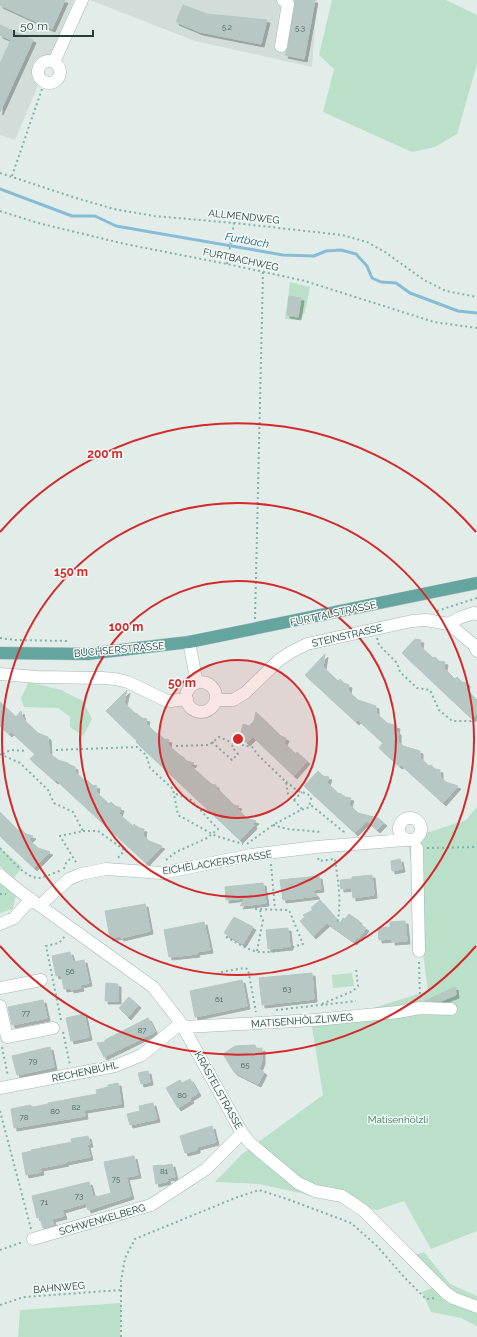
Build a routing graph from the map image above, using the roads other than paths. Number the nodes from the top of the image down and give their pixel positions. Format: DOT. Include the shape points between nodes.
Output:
graph roads {
  1 [pos="82,0"];
  2 [pos="283,0"];
  3 [pos="281,46"];
  4 [pos="44,82"];
  5 [pos="477,583"];
  6 [pos="477,614"];
  7 [pos="449,624"];
  8 [pos="189,642"];
  9 [pos="476,646"];
  10 [pos="0,653"];
  11 [pos="0,674"];
  12 [pos="198,683"];
  13 [pos="187,699"];
  14 [pos="216,700"];
  15 [pos="405,840"];
  16 [pos="417,848"];
  17 [pos="0,875"];
  18 [pos="35,903"];
  19 [pos="0,924"];
  20 [pos="419,951"];
  21 [pos="41,980"];
  22 [pos="0,988"];
  23 [pos="0,1006"];
  24 [pos="451,1009"];
  25 [pos="183,1025"];
  26 [pos="59,1026"];
  27 [pos="5,1087"];
  28 [pos="242,1133"];
  29 [pos="33,1239"];
  30 [pos="477,1307"];
  1 -- 4 [label="street" via="54,62 59,67 60,75 55,81"];
  2 -- 3 [label="street" via="288,4"];
  5 -- 8 [label="main road, FURTTALSTRASSE"];
  6 -- 7 [label="street" via="459,618"];
  7 -- 9 [label="street"];
  7 -- 14 [label="street, STEINSTRASSE" via="426,620 412,621 307,644 279,660 245,693 233,700"];
  8 -- 10 [label="main road, BUCHSERSTRASSE" via="87,654"];
  8 -- 12 [label="street"];
  11 -- 13 [label="street" via="115,679 128,682 165,700"];
  12 -- 13 [label="street" via="189,689"];
  12 -- 14 [label="street" via="213,688"];
  13 -- 14 [label="street" via="192,708 201,712 210,709"];
  15 -- 18 [label="street, EICHELACKERSTRASSE" via="251,855 162,873 113,868 69,879 50,896"];
  16 -- 20 [label="street"];
  17 -- 18 [label="street, KRÄSTELSTRASSE"];
  18 -- 19 [label="street, EICHELACKERSTRASSE" via="14,918"];
  18 -- 25 [label="street, KRÄSTELSTRASSE" via="152,987"];
  21 -- 22 [label="street"];
  23 -- 26 [label="street" via="7,1037"];
  24 -- 25 [label="street, MATISENHÖLZLIWEG" via="420,1008 315,1020"];
  25 -- 27 [label="street, RECHENBÜHL" via="142,1054 114,1066"];
  25 -- 28 [label="street, KRÄSTELSTRASSE"];
  28 -- 29 [label="street, SCHWENKELBERG" via="206,1169 151,1205"];
  28 -- 30 [label="street, KRÄSTELSTRASSE" via="250,1143 298,1183 316,1191 342,1196 364,1211 446,1293"];
}
